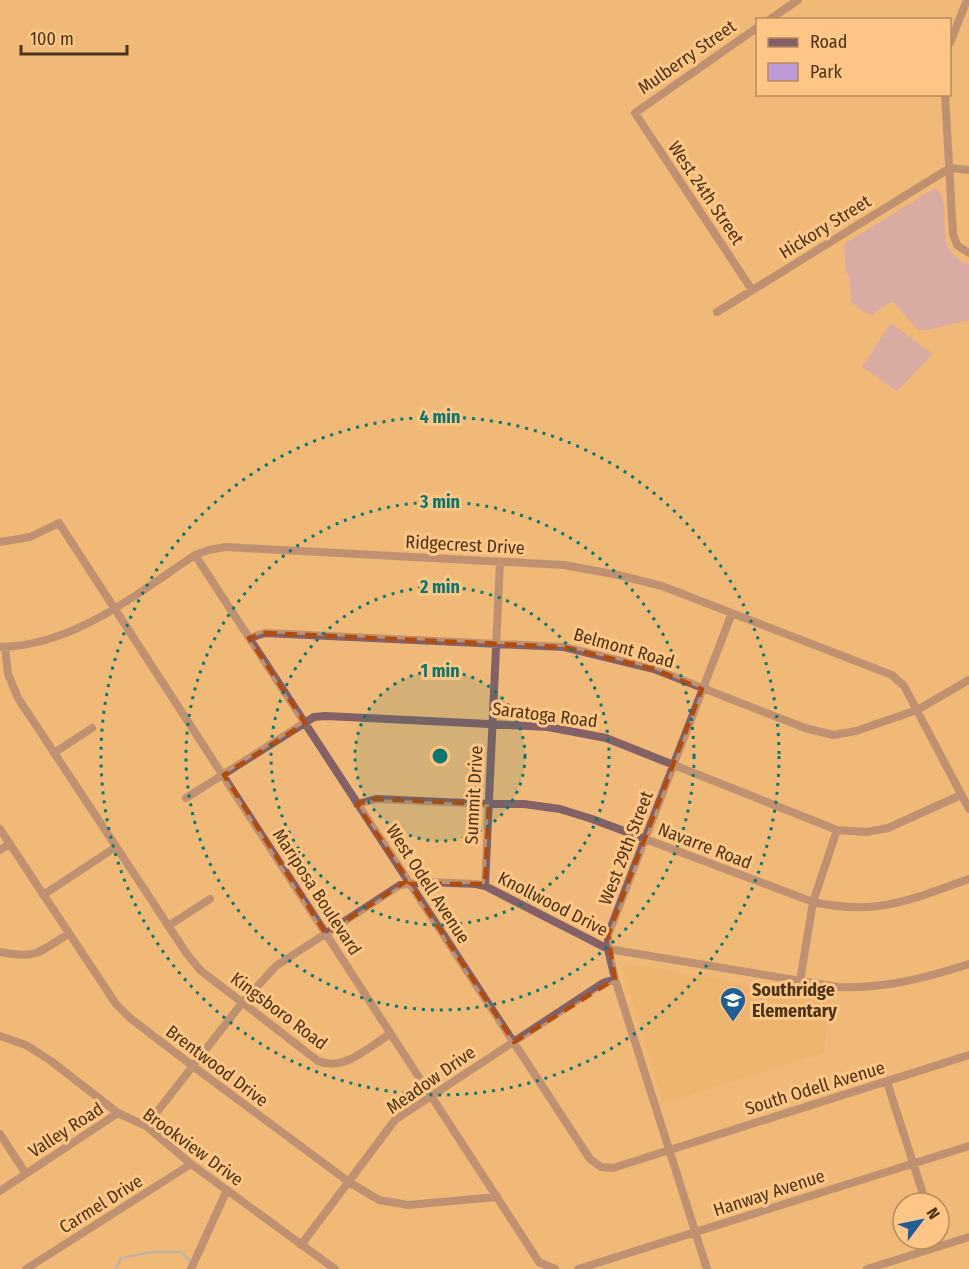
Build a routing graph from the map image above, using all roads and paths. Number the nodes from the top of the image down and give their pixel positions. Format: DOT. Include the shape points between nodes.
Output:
graph roads {
  1 [pos="798,0"];
  2 [pos="967,0"];
  3 [pos="772,18"];
  4 [pos="756,28"];
  5 [pos="951,40"];
  6 [pos="945,96"];
  7 [pos="635,113"];
  8 [pos="950,168"];
  9 [pos="969,170"];
  10 [pos="969,253"];
  11 [pos="752,290"];
  12 [pos="717,312"];
  13 [pos="0,542"];
  14 [pos="195,555"];
  15 [pos="500,562"];
  16 [pos="115,608"];
  17 [pos="732,614"];
  18 [pos="249,638"];
  19 [pos="496,643"];
  20 [pos="2,647"];
  21 [pos="969,680"];
  22 [pos="702,689"];
  23 [pos="917,710"];
  24 [pos="304,723"];
  25 [pos="493,723"];
  26 [pos="92,728"];
  27 [pos="54,753"];
  28 [pos="675,765"];
  29 [pos="224,775"];
  30 [pos="961,795"];
  31 [pos="186,798"];
  32 [pos="357,804"];
  33 [pos="489,804"];
  34 [pos="969,809"];
  35 [pos="0,829"];
  36 [pos="837,830"];
  37 [pos="644,839"];
  38 [pos="10,844"];
  39 [pos="116,847"];
  40 [pos="0,850"];
  41 [pos="969,879"];
  42 [pos="410,884"];
  43 [pos="485,886"];
  44 [pos="43,895"];
  45 [pos="210,899"];
  46 [pos="813,903"];
  47 [pos="168,926"];
  48 [pos="68,934"];
  49 [pos="326,934"];
  50 [pos="608,949"];
  51 [pos="0,952"];
  52 [pos="969,964"];
  53 [pos="615,979"];
  54 [pos="800,981"];
  55 [pos="242,1003"];
  56 [pos="390,1034"];
  57 [pos="0,1036"];
  58 [pos="514,1042"];
  59 [pos="969,1056"];
  60 [pos="194,1067"];
  61 [pos="887,1082"];
  62 [pos="431,1096"];
  63 [pos="118,1113"];
  64 [pos="146,1126"];
  65 [pos="0,1134"];
  66 [pos="969,1146"];
  67 [pos="669,1150"];
  68 [pos="913,1163"];
  69 [pos="191,1164"];
  70 [pos="26,1174"];
  71 [pos="349,1182"];
  72 [pos="227,1190"];
  73 [pos="0,1191"];
  74 [pos="922,1191"];
  75 [pos="496,1197"];
  76 [pos="695,1232"];
  77 [pos="969,1237"];
  78 [pos="951,1240"];
  79 [pos="301,1245"];
  80 [pos="916,1251"];
  81 [pos="26,1269"];
  82 [pos="191,1269"];
  83 [pos="336,1269"];
  84 [pos="555,1269"];
  85 [pos="578,1269"];
  86 [pos="707,1269"];
  87 [pos="867,1269"];
  1 -- 3 [label="street"];
  2 -- 5 [label="street"];
  4 -- 7 [label="street, Mulberry Street"];
  6 -- 8 [label="street"];
  7 -- 11 [label="street, West 24th Street"];
  8 -- 9 [label="street"];
  8 -- 10 [label="street" via="953,234 957,245"];
  8 -- 11 [label="street, Hickory Street"];
  11 -- 12 [label="street, Hickory Street"];
  13 -- 16 [label="street, Mariposa Boulevard" via="30,537 59,523"];
  14 -- 15 [label="street, Ridgecrest Drive" via="225,547"];
  14 -- 16 [label="street, Ridgecrest Drive"];
  14 -- 18 [label="street, West Odell Avenue"];
  15 -- 17 [label="street, Ridgecrest Drive" via="564,566 618,575 662,586"];
  15 -- 19 [label="street, Summit Drive"];
  16 -- 20 [label="street, Ridgecrest Drive" via="48,640"];
  16 -- 29 [label="street, Mariposa Boulevard"];
  17 -- 22 [label="street, West 29th Street"];
  17 -- 23 [label="street, Ridgecrest Drive" via="887,672 904,686"];
  18 -- 19 [label="street, Belmont Road" via="265,633"];
  18 -- 24 [label="street, West Odell Avenue"];
  19 -- 22 [label="street, Belmont Road" via="564,646 654,669"];
  19 -- 25 [label="street, Summit Drive"];
  20 -- 27 [label="street, Kingsboro Road" via="12,687"];
  21 -- 23 [label="street, Belmont Road"];
  22 -- 23 [label="street, Belmont Road" via="833,735"];
  22 -- 28 [label="street, West 29th Street"];
  23 -- 30 [label="street, Ridgecrest Drive"];
  24 -- 25 [label="street, Saratoga Road" via="326,716"];
  24 -- 29 [label="street, Saratoga Road"];
  24 -- 32 [label="street, West Odell Avenue"];
  25 -- 28 [label="street, Saratoga Road" via="548,727 606,738"];
  25 -- 33 [label="street, Summit Drive"];
  26 -- 27 [label="street"];
  27 -- 39 [label="street, Kingsboro Road"];
  28 -- 36 [label="street, Saratoga Road"];
  28 -- 37 [label="street, West 29th Street"];
  29 -- 31 [label="street, Saratoga Road"];
  29 -- 49 [label="street, Mariposa Boulevard"];
  30 -- 34 [label="street, Ridgecrest Drive"];
  30 -- 36 [label="street, Saratoga Road" via="888,828 866,832"];
  32 -- 33 [label="street, Navarre Road" via="376,799"];
  32 -- 42 [label="street, West Odell Avenue"];
  33 -- 37 [label="street, Navarre Road" via="560,809"];
  33 -- 43 [label="street, Summit Drive"];
  35 -- 38 [label="street, Brentwood Drive"];
  36 -- 46 [label="street"];
  37 -- 46 [label="street, Navarre Road"];
  37 -- 50 [label="street, West 29th Street" via="608,935"];
  38 -- 40 [label="street"];
  38 -- 44 [label="street, Brentwood Drive"];
  39 -- 44 [label="street"];
  39 -- 47 [label="street, Kingsboro Road"];
  41 -- 46 [label="street, Navarre Road" via="871,907"];
  42 -- 43 [label="street, Knollwood Drive"];
  42 -- 49 [label="street, Knollwood Drive" via="400,885"];
  42 -- 58 [label="street, West Odell Avenue"];
  43 -- 50 [label="street, Knollwood Drive"];
  44 -- 48 [label="street, Brentwood Drive"];
  45 -- 47 [label="street"];
  46 -- 54 [label="street"];
  47 -- 55 [label="street, Kingsboro Road" via="200,969"];
  48 -- 51 [label="street" via="30,956"];
  48 -- 60 [label="street, Brentwood Drive" via="116,1004"];
  49 -- 55 [label="street, Knollwood Drive" via="276,966"];
  49 -- 56 [label="street, Mariposa Boulevard"];
  50 -- 53 [label="street, West 29th Street"];
  50 -- 54 [label="street, Knollwood Drive"];
  52 -- 54 [label="street, Knollwood Drive" via="922,979 881,986 838,987"];
  53 -- 58 [label="street, Meadow Drive"];
  53 -- 67 [label="street, West 29th Street"];
  55 -- 56 [label="street, Kingsboro Road" via="326,1064 344,1063"];
  55 -- 60 [label="street, Knollwood Drive"];
  56 -- 62 [label="street, Mariposa Boulevard"];
  57 -- 63 [label="street, Brookview Drive" via="34,1050"];
  58 -- 62 [label="street, Meadow Drive"];
  58 -- 67 [label="street, West Odell Avenue" via="590,1159 601,1167 613,1168"];
  59 -- 61 [label="street, South Odell Avenue"];
  60 -- 64 [label="street, Knollwood Drive"];
  60 -- 71 [label="street, Brentwood Drive"];
  61 -- 67 [label="street, South Odell Avenue"];
  61 -- 68 [label="street"];
  62 -- 71 [label="street, Meadow Drive" via="395,1120"];
  62 -- 75 [label="street, Mariposa Boulevard"];
  63 -- 64 [label="street, Brookview Drive"];
  63 -- 70 [label="street, Valley Road"];
  64 -- 69 [label="street, Brookview Drive"];
  65 -- 70 [label="street"];
  66 -- 68 [label="street, Hanway Avenue"];
  67 -- 76 [label="street, West 29th Street"];
  68 -- 74 [label="street"];
  68 -- 76 [label="street, Hanway Avenue"];
  69 -- 72 [label="street, Brookview Drive"];
  69 -- 81 [label="street, Carmel Drive"];
  70 -- 73 [label="street, Valley Road"];
  71 -- 75 [label="street, Brentwood Drive" via="379,1200 408,1205"];
  71 -- 79 [label="street, Meadow Drive"];
  72 -- 79 [label="street, Brookview Drive"];
  72 -- 82 [label="street"];
  75 -- 84 [label="street, Mariposa Boulevard" via="539,1262"];
  76 -- 85 [label="street, Hanway Avenue"];
  76 -- 86 [label="street, West 29th Street"];
  77 -- 78 [label="street"];
  79 -- 83 [label="street, Brookview Drive"];
  80 -- 87 [label="street"];
}
